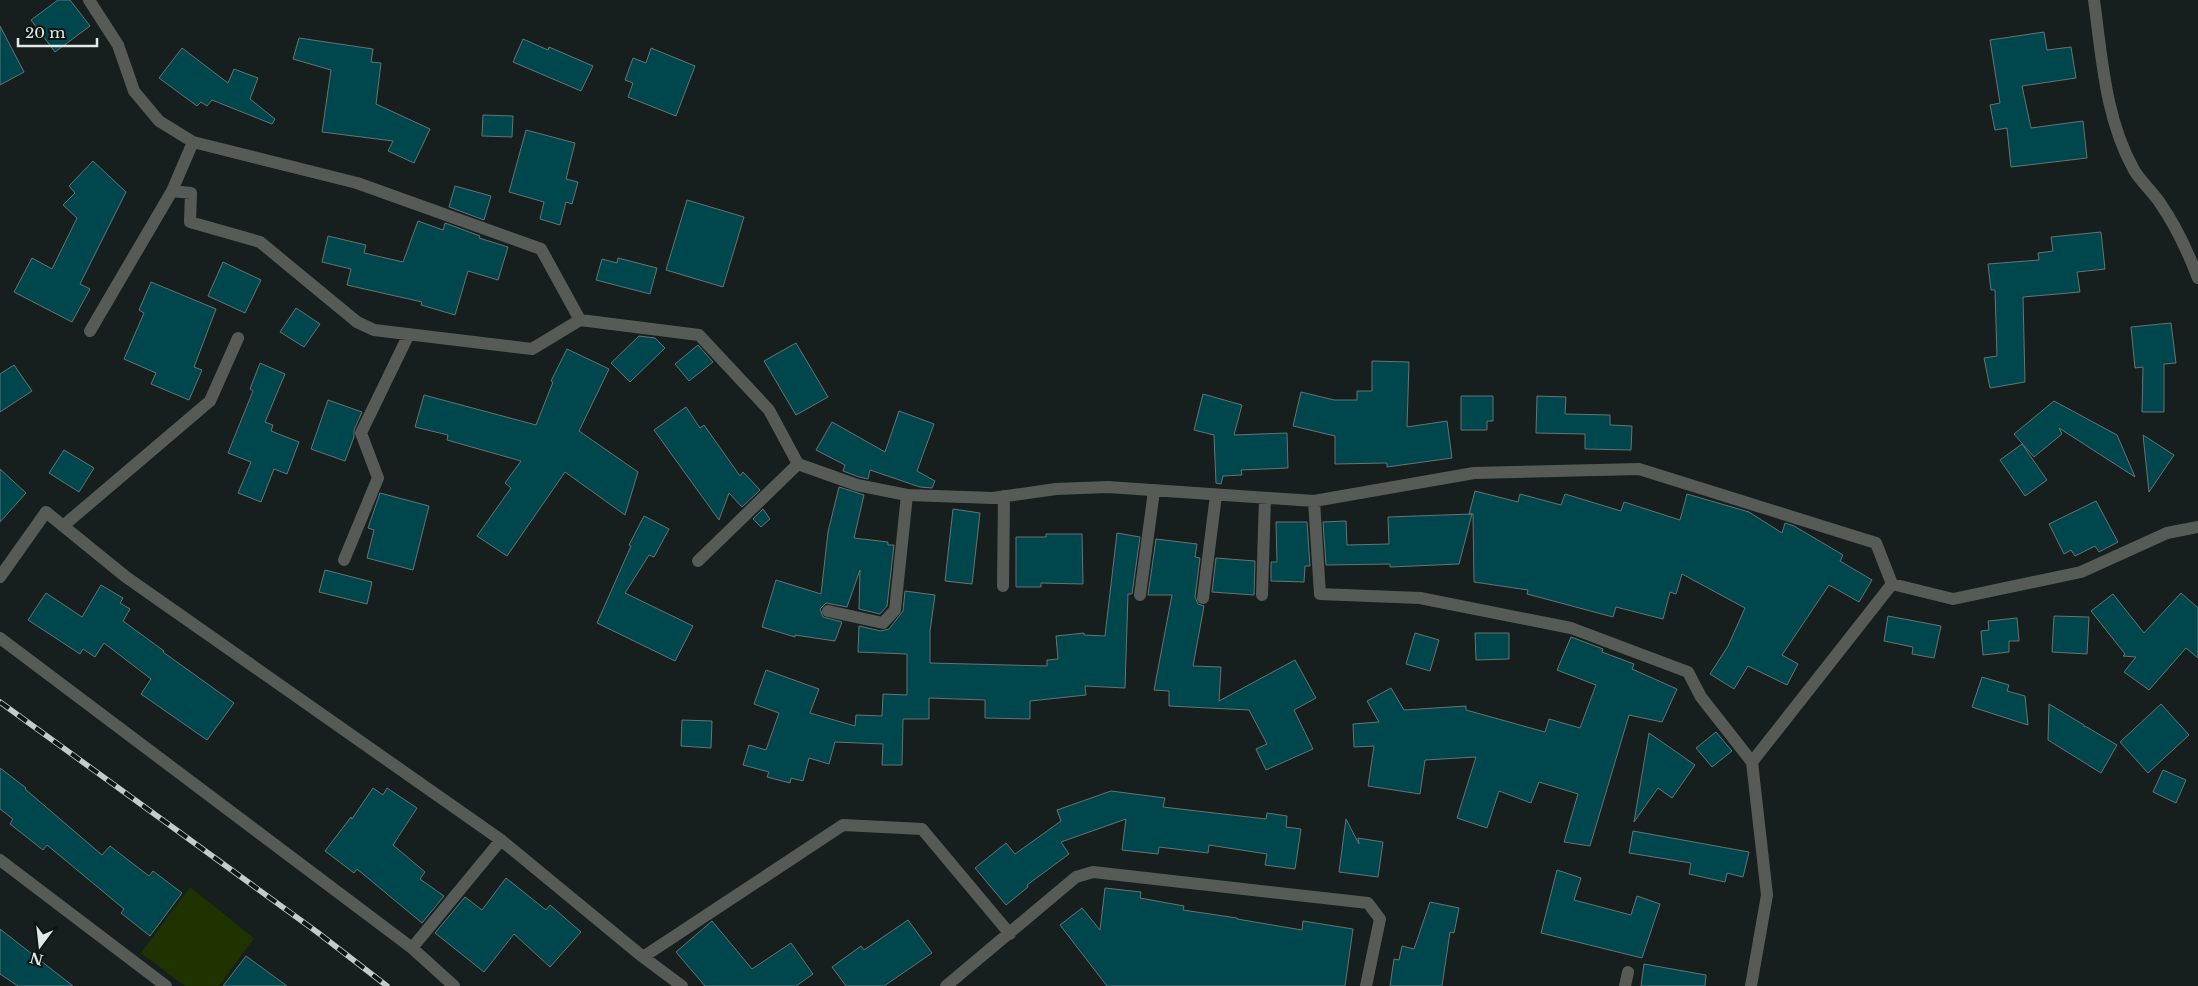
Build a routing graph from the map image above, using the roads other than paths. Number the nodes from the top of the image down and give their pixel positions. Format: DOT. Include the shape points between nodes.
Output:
graph roads {
  1 [pos="89,0"];
  2 [pos="2094,0"];
  3 [pos="193,142"];
  4 [pos="172,191"];
  5 [pos="2198,278"];
  6 [pos="580,320"];
  7 [pos="90,331"];
  8 [pos="409,334"];
  9 [pos="238,338"];
  10 [pos="798,464"];
  11 [pos="1154,490"];
  12 [pos="1216,494"];
  13 [pos="907,495"];
  14 [pos="1004,496"];
  15 [pos="1265,498"];
  16 [pos="1314,501"];
  17 [pos="63,526"];
  18 [pos="2198,527"];
  19 [pos="344,560"];
  20 [pos="698,561"];
  21 [pos="0,577"];
  22 [pos="1892,584"];
  23 [pos="1003,586"];
  24 [pos="1140,595"];
  25 [pos="1262,595"];
  26 [pos="1203,598"];
  27 [pos="828,611"];
  28 [pos="0,638"];
  29 [pos="1752,762"];
  30 [pos="501,840"];
  31 [pos="0,860"];
  32 [pos="1010,934"];
  33 [pos="412,948"];
  34 [pos="644,957"];
  35 [pos="1628,972"];
  36 [pos="166,986"];
  37 [pos="454,986"];
  38 [pos="682,986"];
  39 [pos="946,986"];
  40 [pos="1366,986"];
  41 [pos="1625,986"];
  42 [pos="1751,986"];
  1 -- 3 [label="street" via="118,45 134,91 159,121"];
  2 -- 5 [label="street" via="2108,98 2116,130 2135,171 2160,203 2189,253"];
  3 -- 4 [label="street"];
  3 -- 6 [label="street" via="357,183 541,249"];
  4 -- 7 [label="street"];
  4 -- 8 [label="street" via="191,193 190,222 260,242 357,322 374,330"];
  6 -- 8 [label="street" via="532,349"];
  6 -- 10 [label="street" via="699,335 769,410"];
  8 -- 19 [label="street" via="361,433 378,478"];
  9 -- 17 [label="street" via="210,401"];
  10 -- 13 [label="street" via="857,485"];
  10 -- 20 [label="street"];
  11 -- 12 [label="street"];
  11 -- 14 [label="street" via="1108,487 1056,489"];
  11 -- 24 [label="street"];
  12 -- 15 [label="street"];
  12 -- 26 [label="street"];
  13 -- 14 [label="street"];
  13 -- 27 [label="street" via="896,610 883,623"];
  14 -- 23 [label="street"];
  15 -- 16 [label="street"];
  15 -- 25 [label="street"];
  16 -- 22 [label="street" via="1474,472 1640,469 1876,543"];
  16 -- 29 [label="street" via="1320,594 1420,598 1571,628 1688,672 1701,698"];
  17 -- 21 [label="street" via="46,512"];
  17 -- 30 [label="street" via="126,577"];
  18 -- 22 [label="street" via="2167,533 2080,572 1953,598"];
  22 -- 29 [label="street"];
  28 -- 33 [label="street"];
  29 -- 42 [label="street" via="1767,895"];
  30 -- 33 [label="street"];
  30 -- 34 [label="street"];
  31 -- 36 [label="street"];
  32 -- 34 [label="street" via="922,828 843,825"];
  32 -- 39 [label="street"];
  32 -- 40 [label="street" via="1076,877 1093,872 1368,903 1380,919"];
  33 -- 37 [label="street"];
  34 -- 38 [label="street"];
  35 -- 41 [label="street"];
}
